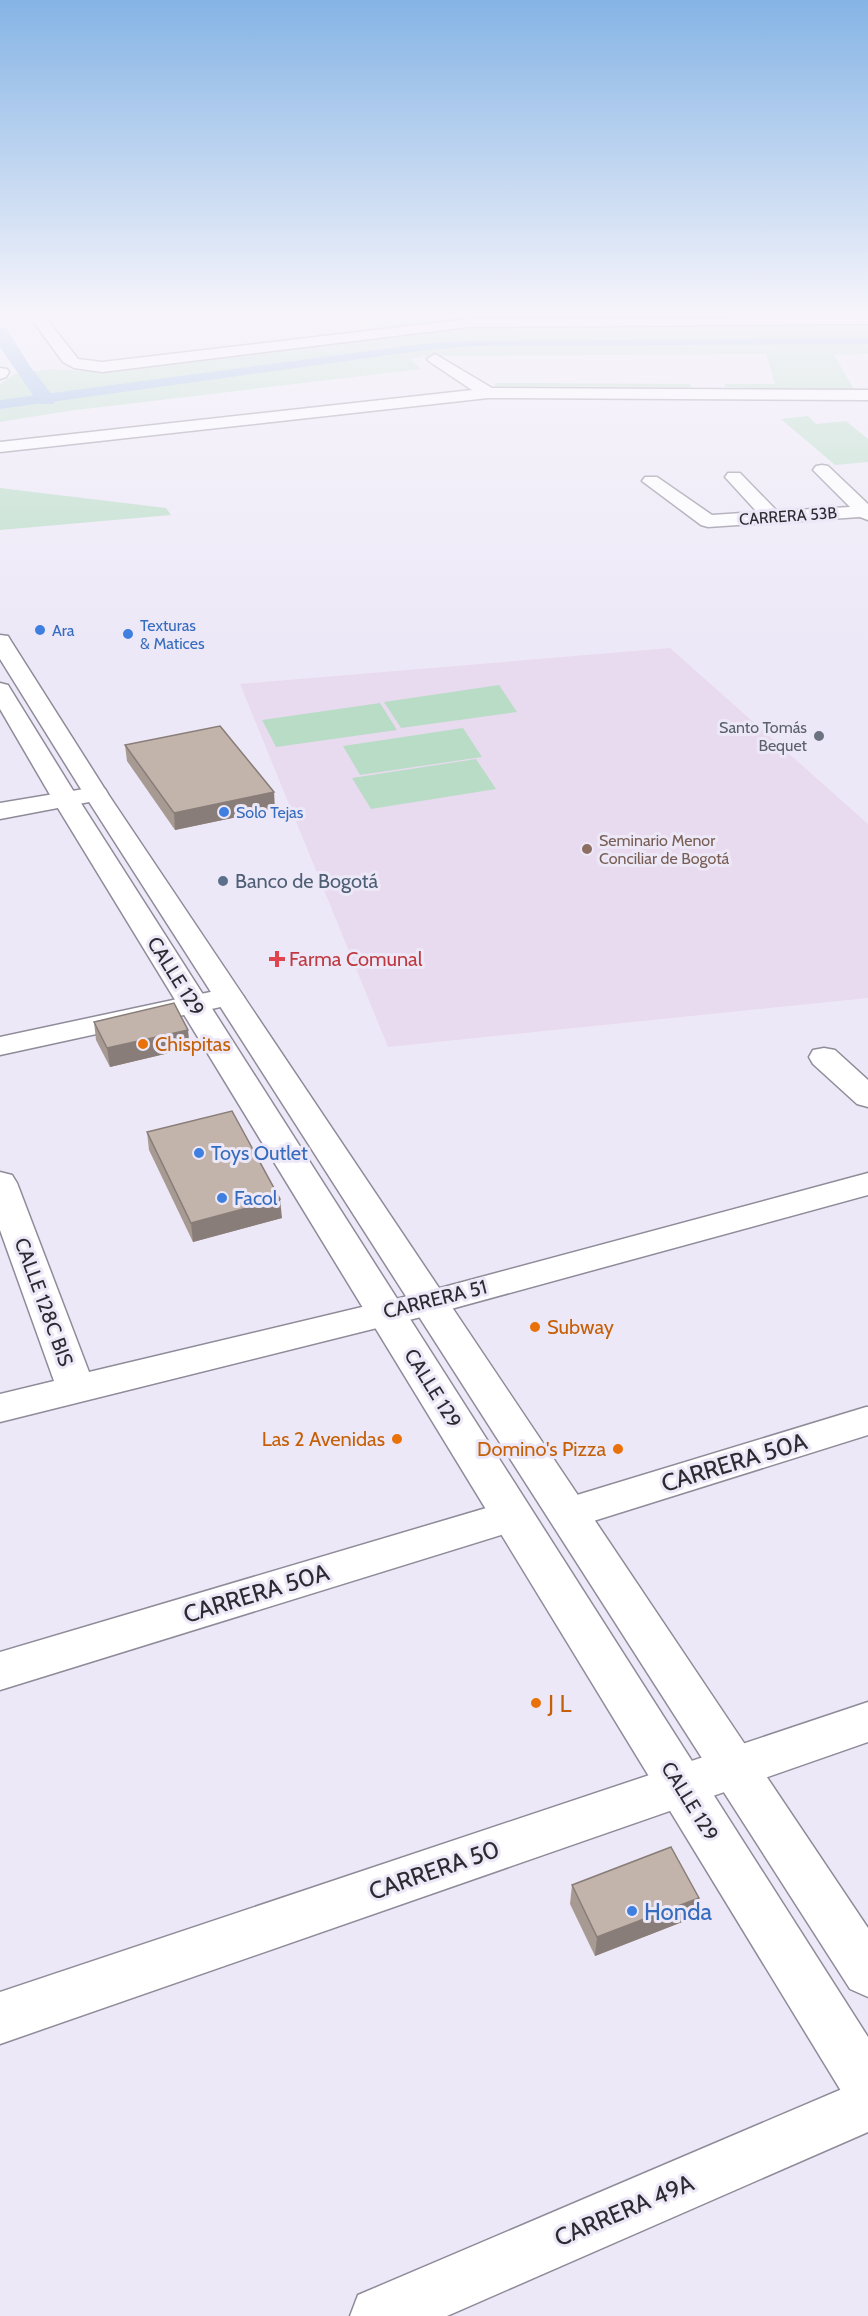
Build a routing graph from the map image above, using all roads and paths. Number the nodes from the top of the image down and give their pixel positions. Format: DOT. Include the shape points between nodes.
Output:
graph roads {
  1 [pos="198,425"];
  2 [pos="0,447"];
  3 [pos="822,470"];
  4 [pos="734,477"];
  5 [pos="651,481"];
  6 [pos="867,512"];
  7 [pos="773,518"];
  8 [pos="0,641"];
  9 [pos="0,690"];
  10 [pos="81,797"];
  11 [pos="0,811"];
  12 [pos="212,1001"];
  13 [pos="0,1046"];
  14 [pos="824,1057"];
  15 [pos="868,1097"];
  16 [pos="0,1183"];
  17 [pos="868,1184"];
  18 [pos="429,1303"];
  19 [pos="386,1312"];
  20 [pos="76,1388"];
  21 [pos="0,1408"];
  22 [pos="866,1422"];
  23 [pos="568,1513"];
  24 [pos="513,1516"];
  25 [pos="0,1671"];
  26 [pos="868,1722"];
  27 [pos="734,1768"];
  28 [pos="682,1787"];
  29 [pos="868,1972"];
  30 [pos="0,2018"];
  31 [pos="868,2085"];
  32 [pos="868,2105"];
  33 [pos="379,2316"];
  1 -- 2 [label="street"];
  3 -- 6 [label="street"];
  4 -- 7 [label="street"];
  5 -- 7 [label="street, CARRERA 53B" via="708,521"];
  6 -- 7 [label="street, CARRERA 53B"];
  8 -- 10 [label="street, CALLE 129"];
  9 -- 10 [label="street, CALLE 129"];
  10 -- 11 [label="street"];
  10 -- 12 [label="street, CALLE 129"];
  12 -- 13 [label="street"];
  12 -- 18 [label="street, CALLE 129"];
  12 -- 19 [label="street, CALLE 129"];
  14 -- 15 [label="street"];
  16 -- 20 [label="street, CALLE 128C BIS"];
  17 -- 18 [label="street, CARRERA 51"];
  18 -- 19 [label="street, CARRERA 51"];
  18 -- 23 [label="street, CALLE 129"];
  19 -- 20 [label="street, CARRERA 51"];
  19 -- 24 [label="street, CALLE 129"];
  20 -- 21 [label="street, CARRERA 51"];
  22 -- 23 [label="street, CARRERA 50A"];
  23 -- 27 [label="street, CALLE 129"];
  24 -- 25 [label="street, CARRERA 50A"];
  24 -- 28 [label="street, CALLE 129"];
  26 -- 27 [label="street, CARRERA 50"];
  27 -- 28 [label="street, CARRERA 50"];
  27 -- 29 [label="street, CALLE 129"];
  28 -- 30 [label="street, CARRERA 50"];
  28 -- 31 [label="street, CALLE 129"];
  32 -- 33 [label="street, CARRERA 49A"];
}
